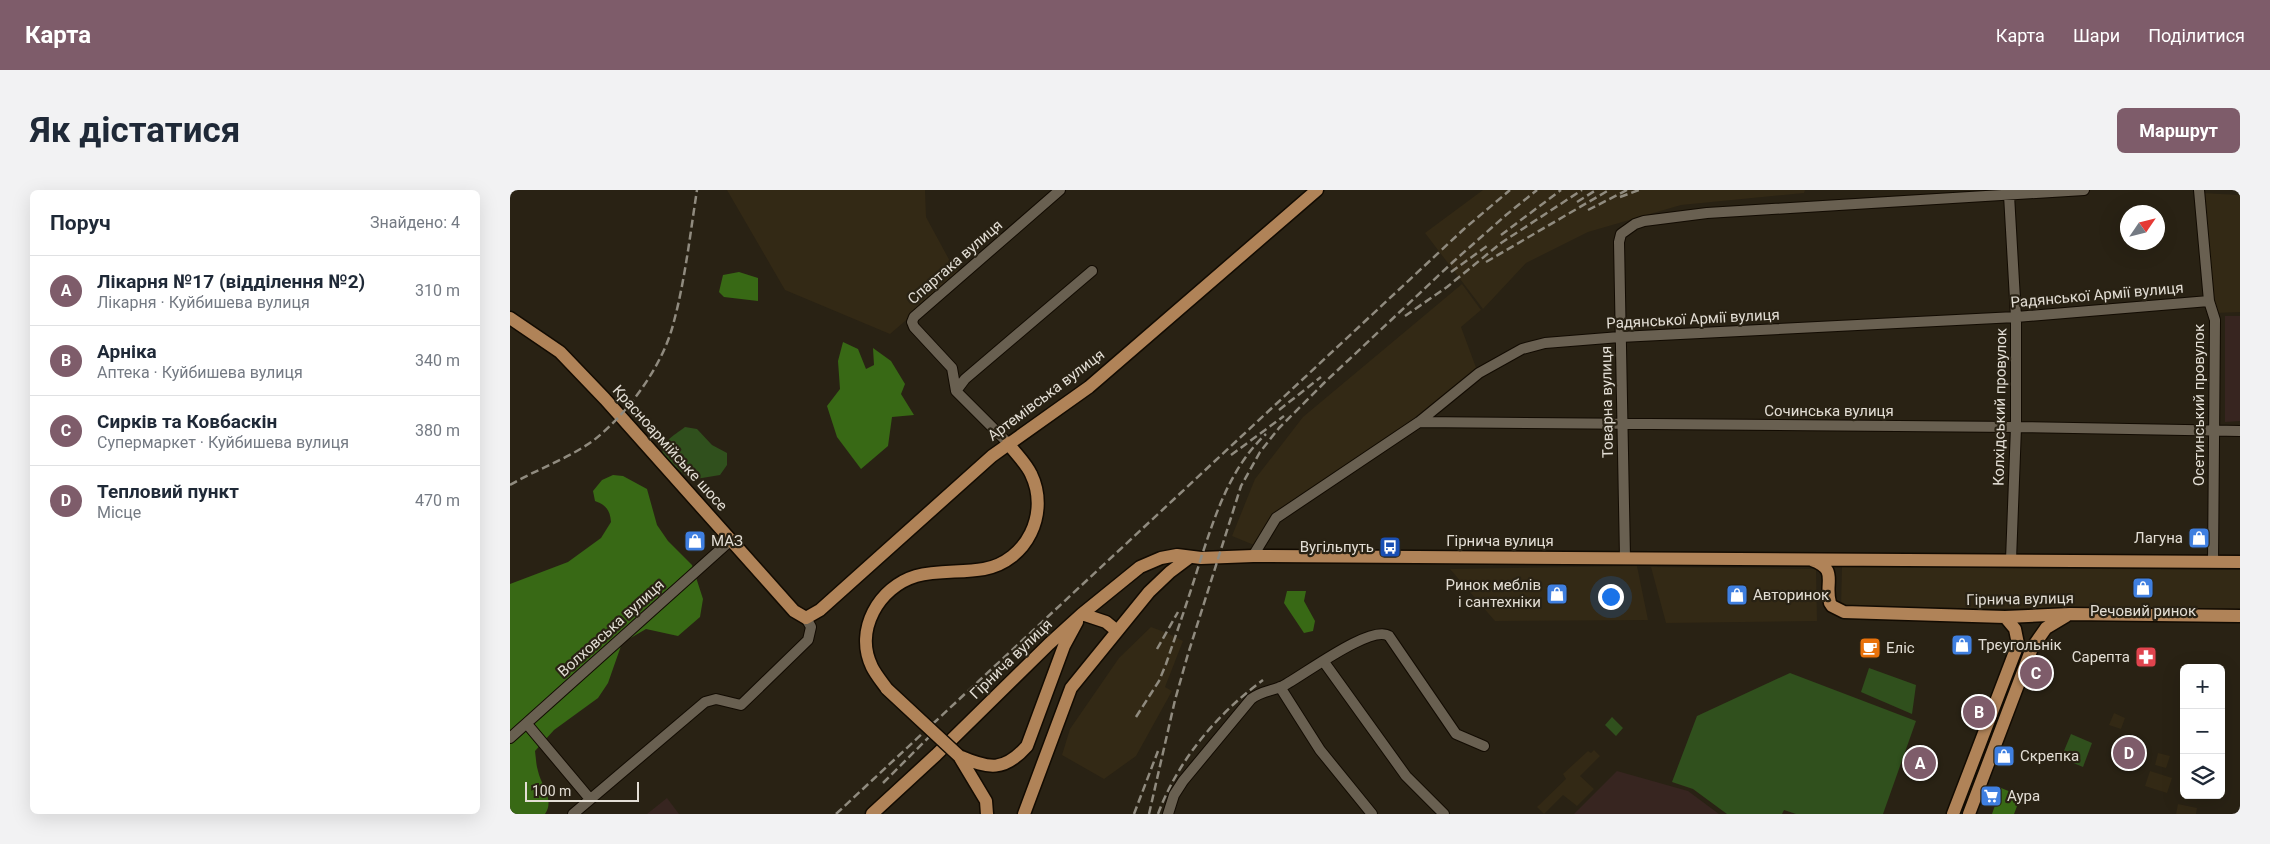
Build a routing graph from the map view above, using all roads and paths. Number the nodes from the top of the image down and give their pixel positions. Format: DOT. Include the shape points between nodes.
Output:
graph roads {
  1 [pos="1060,190"];
  2 [pos="1317,190"];
  3 [pos="2084,190"];
  4 [pos="2199,190"];
  5 [pos="2009,195"];
  6 [pos="1092,271"];
  7 [pos="2209,301"];
  8 [pos="2016,317"];
  9 [pos="510,318"];
  10 [pos="1620,336"];
  11 [pos="956,391"];
  12 [pos="1418,422"];
  13 [pos="1622,423"];
  14 [pos="2016,427"];
  15 [pos="2216,431"];
  16 [pos="2240,431"];
  17 [pos="1008,443"];
  18 [pos="731,540"];
  19 [pos="1253,556"];
  20 [pos="1190,557"];
  21 [pos="1625,558"];
  22 [pos="1809,559"];
  23 [pos="1847,560"];
  24 [pos="2011,560"];
  25 [pos="2213,562"];
  26 [pos="2240,562"];
  27 [pos="1830,577"];
  28 [pos="1082,614"];
  29 [pos="2070,614"];
  30 [pos="2240,616"];
  31 [pos="2004,617"];
  32 [pos="806,618"];
  33 [pos="1117,631"];
  34 [pos="2018,644"];
  35 [pos="2032,648"];
  36 [pos="1324,662"];
  37 [pos="1280,687"];
  38 [pos="526,724"];
  39 [pos="510,738"];
  40 [pos="1484,746"];
  41 [pos="959,756"];
  42 [pos="590,800"];
  43 [pos="573,814"];
  44 [pos="872,814"];
  45 [pos="987,814"];
  46 [pos="1024,814"];
  47 [pos="1168,814"];
  48 [pos="1372,814"];
  49 [pos="1444,814"];
  50 [pos="1953,814"];
  51 [pos="1969,814"];
  1 -- 11 [label="street, Спартака вулиця" via="914,317 914,327 952,368"];
  2 -- 17 [label="main road, Артемівська вулиця" via="1088,387"];
  3 -- 5 [label="street, Товарна вулиця"];
  4 -- 7 [label="street, Осетинський провулок"];
  5 -- 8 [label="street, Колхідський провулок"];
  5 -- 10 [label="street, Товарна вулиця" via="1706,213 1635,224 1621,234 1619,242"];
  6 -- 11 [label="street" via="965,379"];
  7 -- 8 [label="street, Радянської Армії вулиця"];
  7 -- 15 [label="street, Осетинський провулок" via="2215,320"];
  8 -- 10 [label="street, Радянської Армії вулиця"];
  8 -- 14 [label="street, Колхідський провулок"];
  9 -- 18 [label="main road, Красноармійське шосе" via="560,352"];
  10 -- 12 [label="street, Радянської Армії вулиця" via="1545,343 1522,349 1479,373"];
  10 -- 13 [label="street, Товарна вулиця"];
  11 -- 17 [label="street"];
  12 -- 13 [label="street, Сочинська вулиця"];
  12 -- 19 [label="street, Радянської Армії вулиця" via="1276,518"];
  13 -- 14 [label="street, Сочинська вулиця"];
  13 -- 21 [label="street, Товарна вулиця"];
  14 -- 15 [label="street, Сочинська вулиця"];
  14 -- 24 [label="street, Колхідський провулок"];
  15 -- 16 [label="street, Сочинська вулиця"];
  15 -- 25 [label="street, Осетинський провулок"];
  17 -- 32 [label="main road, Артемівська вулиця" via="820,610"];
  17 -- 41 [label="main road, bridge" via="1031,474 1036,490 1036,519 1025,544 998,565 917,576 902,582 877,604 866,633 872,667 887,689"];
  18 -- 32 [label="main road, Красноармійське шосе" via="794,611"];
  18 -- 38 [label="street, Волховська вулиця"];
  19 -- 20 [label="main road, Гірнича вулиця"];
  19 -- 21 [label="main road, Гірнича вулиця"];
  20 -- 28 [label="main road, Гірнича вулиця" via="1161,558 1140,568"];
  20 -- 33 [label="main road" via="1149,592"];
  21 -- 22 [label="main road, Гірнича вулиця"];
  22 -- 23 [label="main road, Гірнича вулиця"];
  22 -- 27 [label="main road" via="1824,565"];
  23 -- 24 [label="main road, Гірнича вулиця"];
  23 -- 27 [label="main road" via="1836,565"];
  24 -- 25 [label="main road, Гірнича вулиця"];
  25 -- 26 [label="main road, Гірнича вулиця"];
  27 -- 31 [label="main road, Гірнича вулиця" via="1830,603 1844,612"];
  28 -- 33 [label="main road" via="1106,622"];
  28 -- 41 [label="main road" via="1064,646 1027,746 1015,760 997,767 980,765"];
  28 -- 44 [label="main road, Гірнича вулиця"];
  29 -- 30 [label="main road, Гірнича вулиця"];
  29 -- 31 [label="main road, Гірнича вулиця"];
  29 -- 35 [label="main road" via="2046,628"];
  31 -- 34 [label="main road" via="2015,629"];
  32 -- 42 [label="street" via="811,627 808,640 740,705 716,699 705,702"];
  33 -- 46 [label="main road" via="1071,688"];
  34 -- 35 [label="main road" via="2026,642"];
  34 -- 50 [label="main road"];
  35 -- 51 [label="main road"];
  36 -- 37 [label="street"];
  36 -- 40 [label="street" via="1352,643 1385,634 1389,636 1456,734"];
  36 -- 49 [label="street" via="1406,776"];
  37 -- 47 [label="street" via="1263,691 1251,699 1174,795"];
  37 -- 48 [label="street" via="1320,750"];
  38 -- 39 [label="street, Волховська вулиця"];
  38 -- 42 [label="street"];
  41 -- 45 [label="main road" via="986,801"];
  42 -- 43 [label="street"];
}
